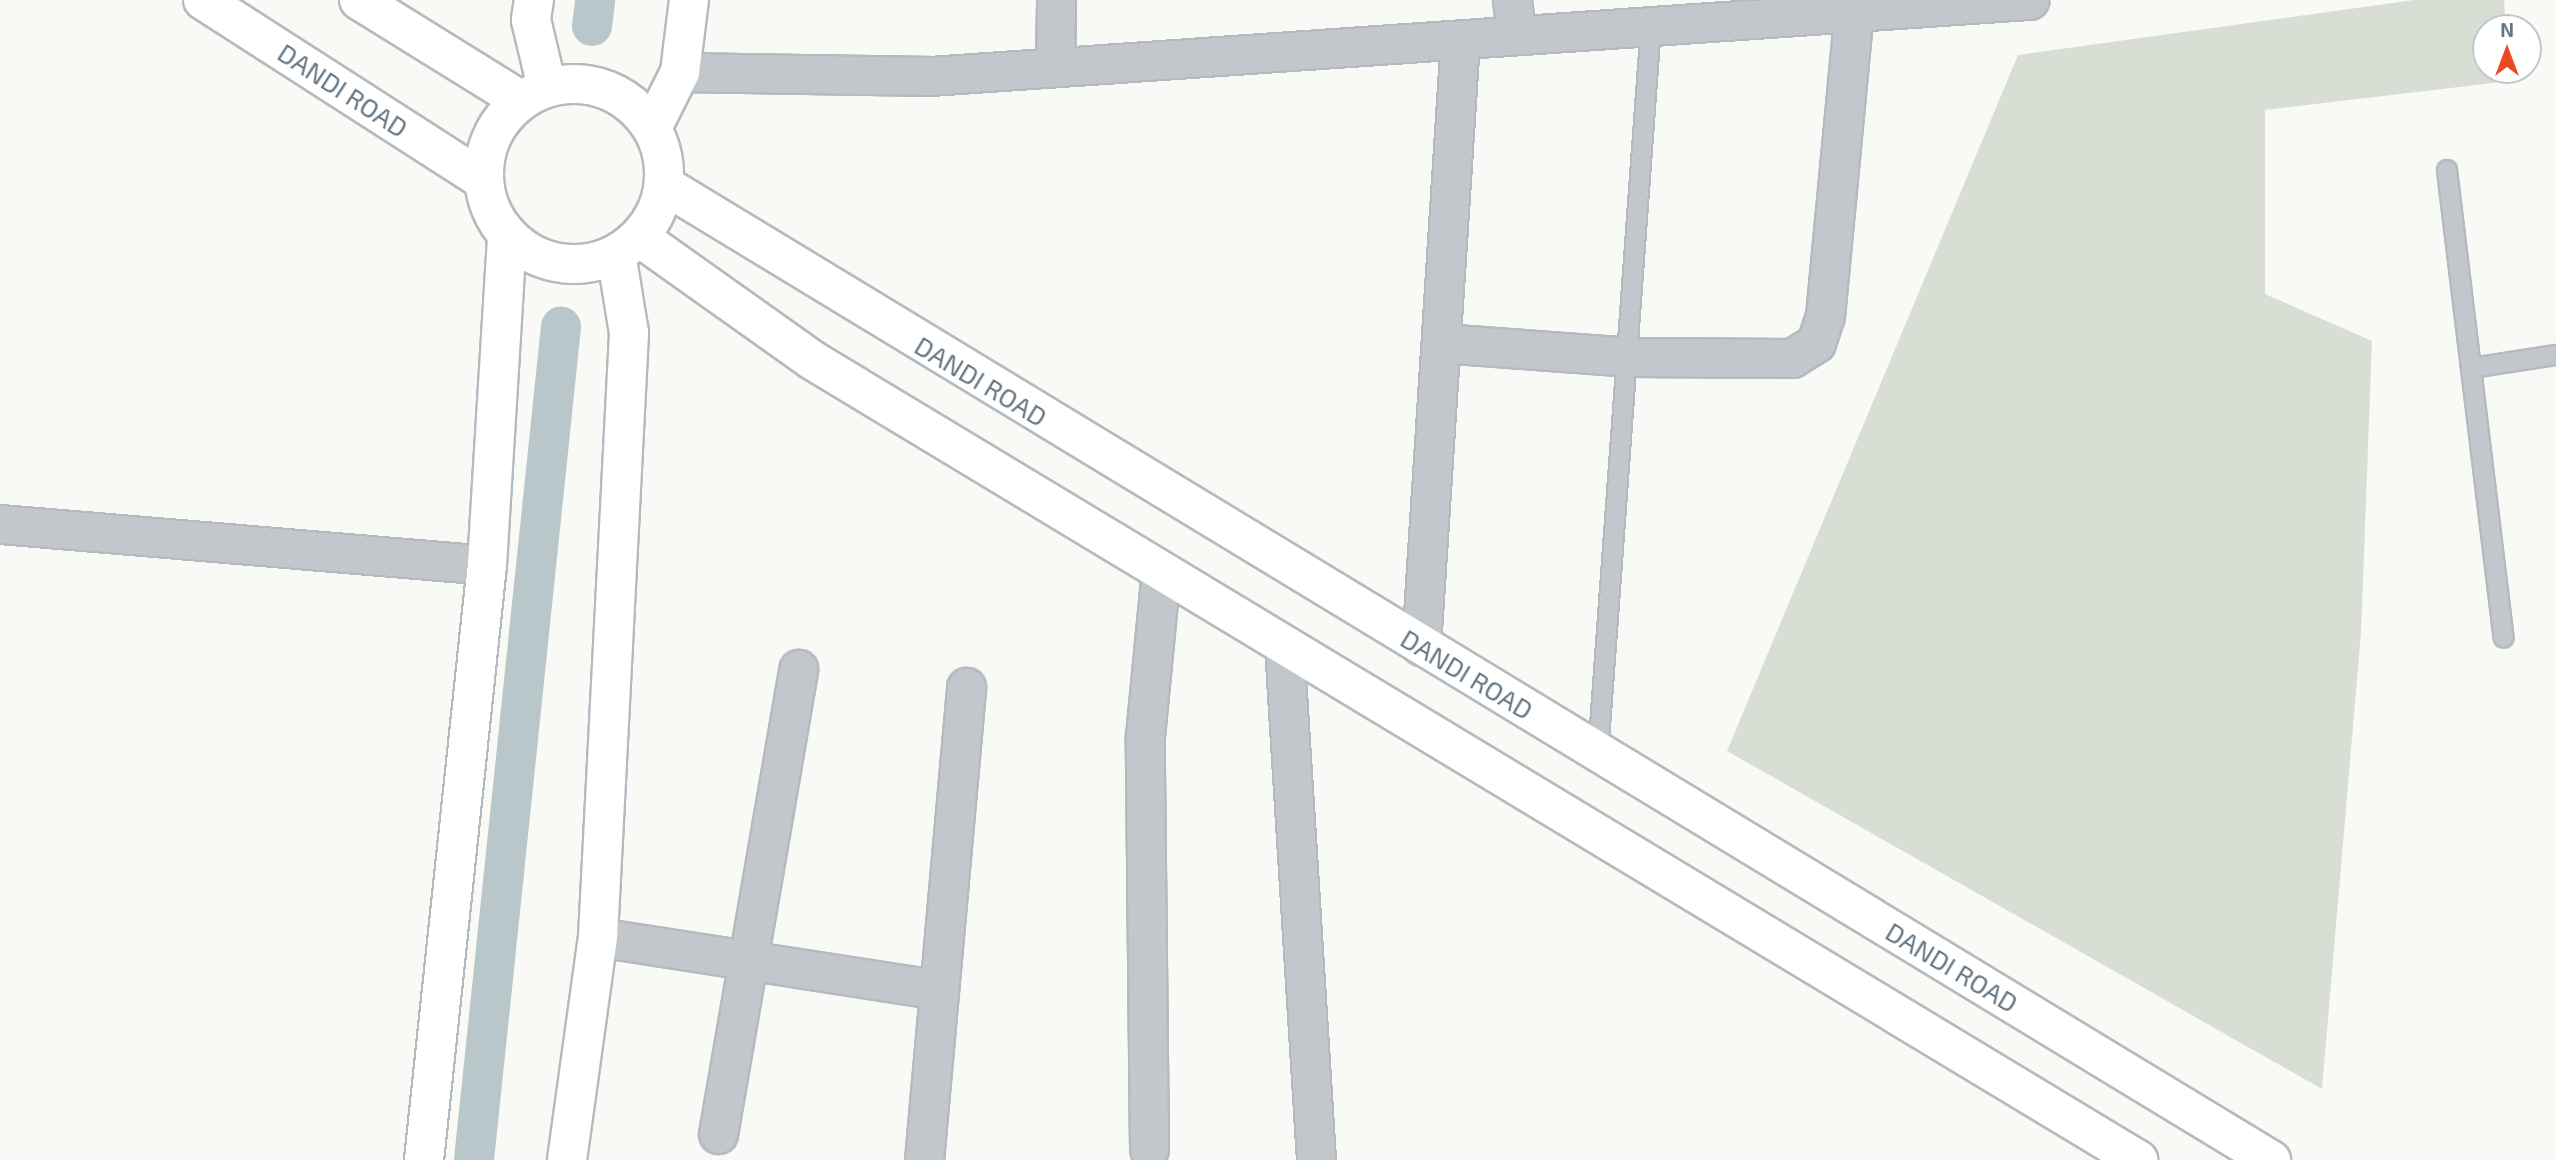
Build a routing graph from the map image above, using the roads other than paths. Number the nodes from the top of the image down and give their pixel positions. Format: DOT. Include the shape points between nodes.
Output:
graph roads {
  1 [pos="204,0"];
  2 [pos="359,0"];
  3 [pos="534,0"];
  4 [pos="689,0"];
  5 [pos="1056,0"];
  6 [pos="2029,0"];
  7 [pos="1922,4"];
  8 [pos="1719,11"];
  9 [pos="1854,12"];
  10 [pos="1514,18"];
  11 [pos="1651,26"];
  12 [pos="1460,40"];
  13 [pos="1055,67"];
  14 [pos="680,72"];
  15 [pos="533,94"];
  16 [pos="652,128"];
  17 [pos="2447,170"];
  18 [pos="483,180"];
  19 [pos="664,185"];
  20 [pos="507,235"];
  21 [pos="627,245"];
  22 [pos="1441,343"];
  23 [pos="2556,355"];
  24 [pos="1631,357"];
  25 [pos="2472,368"];
  26 [pos="0,524"];
  27 [pos="486,565"];
  28 [pos="1161,571"];
  29 [pos="2504,638"];
  30 [pos="1284,645"];
  31 [pos="1421,646"];
  32 [pos="797,669"];
  33 [pos="966,687"];
  34 [pos="1598,754"];
  35 [pos="598,937"];
  36 [pos="751,958"];
  37 [pos="939,990"];
  38 [pos="718,1134"];
  39 [pos="1149,1149"];
  40 [pos="424,1160"];
  41 [pos="567,1160"];
  42 [pos="924,1160"];
  43 [pos="1316,1160"];
  44 [pos="2138,1160"];
  45 [pos="2271,1160"];
  1 -- 18 [label="main road, DANDI ROAD"];
  2 -- 15 [label="main road"];
  3 -- 15 [label="main road"];
  4 -- 14 [label="main road"];
  5 -- 13 [label="street"];
  6 -- 7 [label="street"];
  7 -- 9 [label="street"];
  8 -- 9 [label="street"];
  8 -- 11 [label="street"];
  9 -- 24 [label="street" via="1825,316 1816,343 1792,358"];
  10 -- 11 [label="street"];
  10 -- 12 [label="street"];
  11 -- 24 [label="lane"];
  12 -- 13 [label="street"];
  12 -- 22 [label="street"];
  13 -- 14 [label="street" via="930,76"];
  14 -- 16 [label="main road"];
  15 -- 16 [label="main road" via="577,83 607,89 633,104"];
  15 -- 18 [label="main road" via="498,123 486,150"];
  16 -- 19 [label="main road"];
  17 -- 25 [label="lane"];
  18 -- 20 [label="main road" via="490,209"];
  19 -- 21 [label="main road"];
  19 -- 31 [label="main road, DANDI ROAD"];
  20 -- 21 [label="main road" via="558,263 588,263"];
  20 -- 27 [label="main road"];
  21 -- 28 [label="main road"];
  21 -- 35 [label="main road" via="629,332"];
  22 -- 24 [label="street"];
  22 -- 31 [label="street"];
  23 -- 25 [label="lane"];
  24 -- 34 [label="lane"];
  25 -- 29 [label="lane"];
  26 -- 27 [label="street"];
  27 -- 40 [label="main road"];
  28 -- 30 [label="main road"];
  28 -- 39 [label="street" via="1145,736"];
  30 -- 43 [label="street"];
  30 -- 44 [label="main road"];
  31 -- 34 [label="main road, DANDI ROAD"];
  32 -- 36 [label="street"];
  33 -- 37 [label="street"];
  34 -- 45 [label="main road, DANDI ROAD"];
  35 -- 36 [label="street"];
  35 -- 41 [label="main road"];
  36 -- 37 [label="street"];
  36 -- 38 [label="street"];
  37 -- 42 [label="street"];
}
